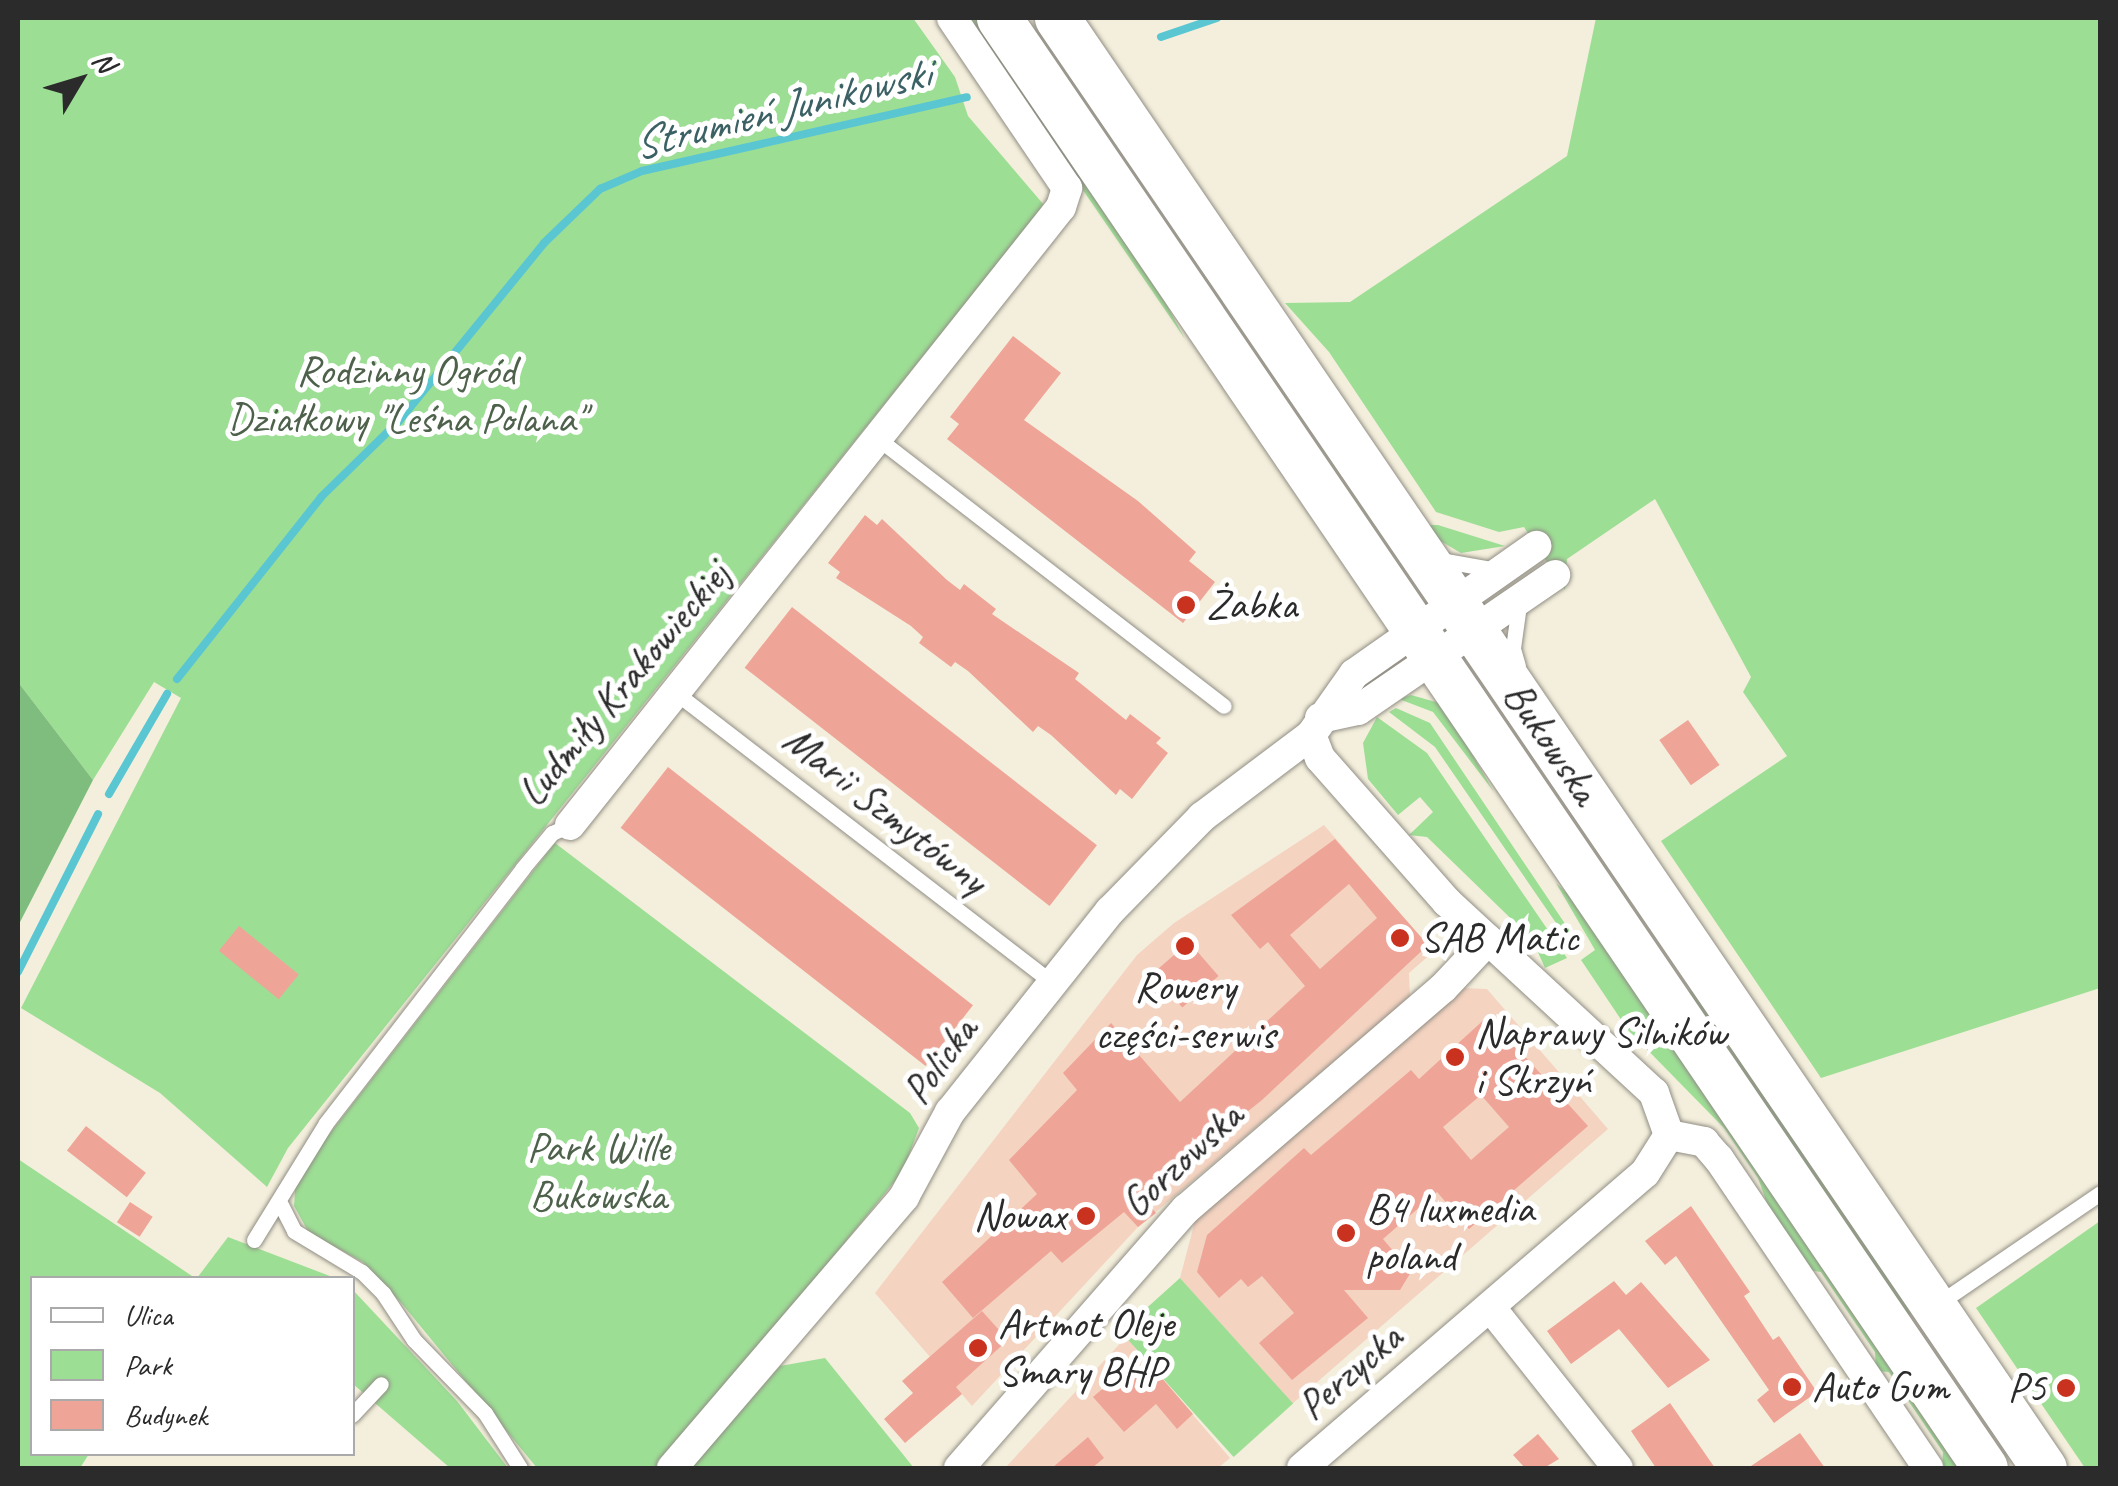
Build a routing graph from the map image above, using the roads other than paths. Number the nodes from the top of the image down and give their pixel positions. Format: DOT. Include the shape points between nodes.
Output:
graph roads {
  1 [pos="952,18"];
  2 [pos="999,18"];
  3 [pos="1057,18"];
  4 [pos="881,441"];
  5 [pos="1536,546"];
  6 [pos="1418,548"];
  7 [pos="1500,570"];
  8 [pos="1555,576"];
  9 [pos="1520,598"];
  10 [pos="1465,616"];
  11 [pos="1425,644"];
  12 [pos="676,693"];
  13 [pos="1224,706"];
  14 [pos="1530,713"];
  15 [pos="1316,727"];
  16 [pos="570,825"];
  17 [pos="1488,940"];
  18 [pos="1052,983"];
  19 [pos="1669,1135"];
  20 [pos="2100,1193"];
  21 [pos="282,1205"];
  22 [pos="254,1240"];
  23 [pos="1490,1308"];
  24 [pos="1935,1309"];
  25 [pos="1912,1360"];
  26 [pos="380,1384"];
  27 [pos="355,1412"];
  28 [pos="520,1468"];
  29 [pos="672,1468"];
  30 [pos="959,1468"];
  31 [pos="1302,1468"];
  32 [pos="1618,1468"];
  33 [pos="1928,1468"];
  34 [pos="1985,1468"];
  35 [pos="2044,1468"];
  1 -- 4 [label="street, Ludmiły Krakowieckiej" via="1068,188 1051,222"];
  2 -- 11 [label="main road, Bukowska"];
  3 -- 6 [label="main road, Bukowska"];
  4 -- 12 [label="street, Ludmiły Krakowieckiej"];
  4 -- 13 [label="lane"];
  5 -- 7 [label="street"];
  6 -- 7 [label="lane" via="1444,562"];
  6 -- 10 [label="main road, Bukowska"];
  7 -- 10 [label="street"];
  8 -- 9 [label="street"];
  9 -- 10 [label="street"];
  9 -- 14 [label="lane" via="1513,648"];
  10 -- 11 [label="street, Policka"];
  10 -- 14 [label="main road, Bukowska"];
  11 -- 15 [label="street, Policka" via="1341,685"];
  11 -- 25 [label="main road, Bukowska"];
  12 -- 16 [label="street, Ludmiły Krakowieckiej"];
  12 -- 18 [label="lane, Marii Szmytówny"];
  14 -- 24 [label="main road, Bukowska"];
  15 -- 17 [label="street" via="1320,758 1407,860"];
  15 -- 18 [label="street, Policka" via="1190,828"];
  16 -- 21 [label="lane, Ludmiły Krakowieckiej" via="552,833 522,869 326,1123"];
  17 -- 19 [label="street" via="1654,1093"];
  17 -- 30 [label="street, Gorzowska" via="1443,988 1186,1209"];
  18 -- 29 [label="street, Policka" via="950,1112 904,1198"];
  19 -- 23 [label="street, Perzycka" via="1645,1173"];
  19 -- 33 [label="street" via="1704,1142"];
  20 -- 24 [label="lane"];
  21 -- 22 [label="lane, Ludmiły Krakowieckiej"];
  21 -- 28 [label="lane" via="294,1231 362,1272 383,1293 414,1340 486,1414"];
  23 -- 31 [label="street, Perzycka"];
  23 -- 32 [label="street"];
  24 -- 25 [label="lane"];
  24 -- 35 [label="main road, Bukowska"];
  25 -- 34 [label="main road, Bukowska"];
  26 -- 27 [label="lane"];
}
